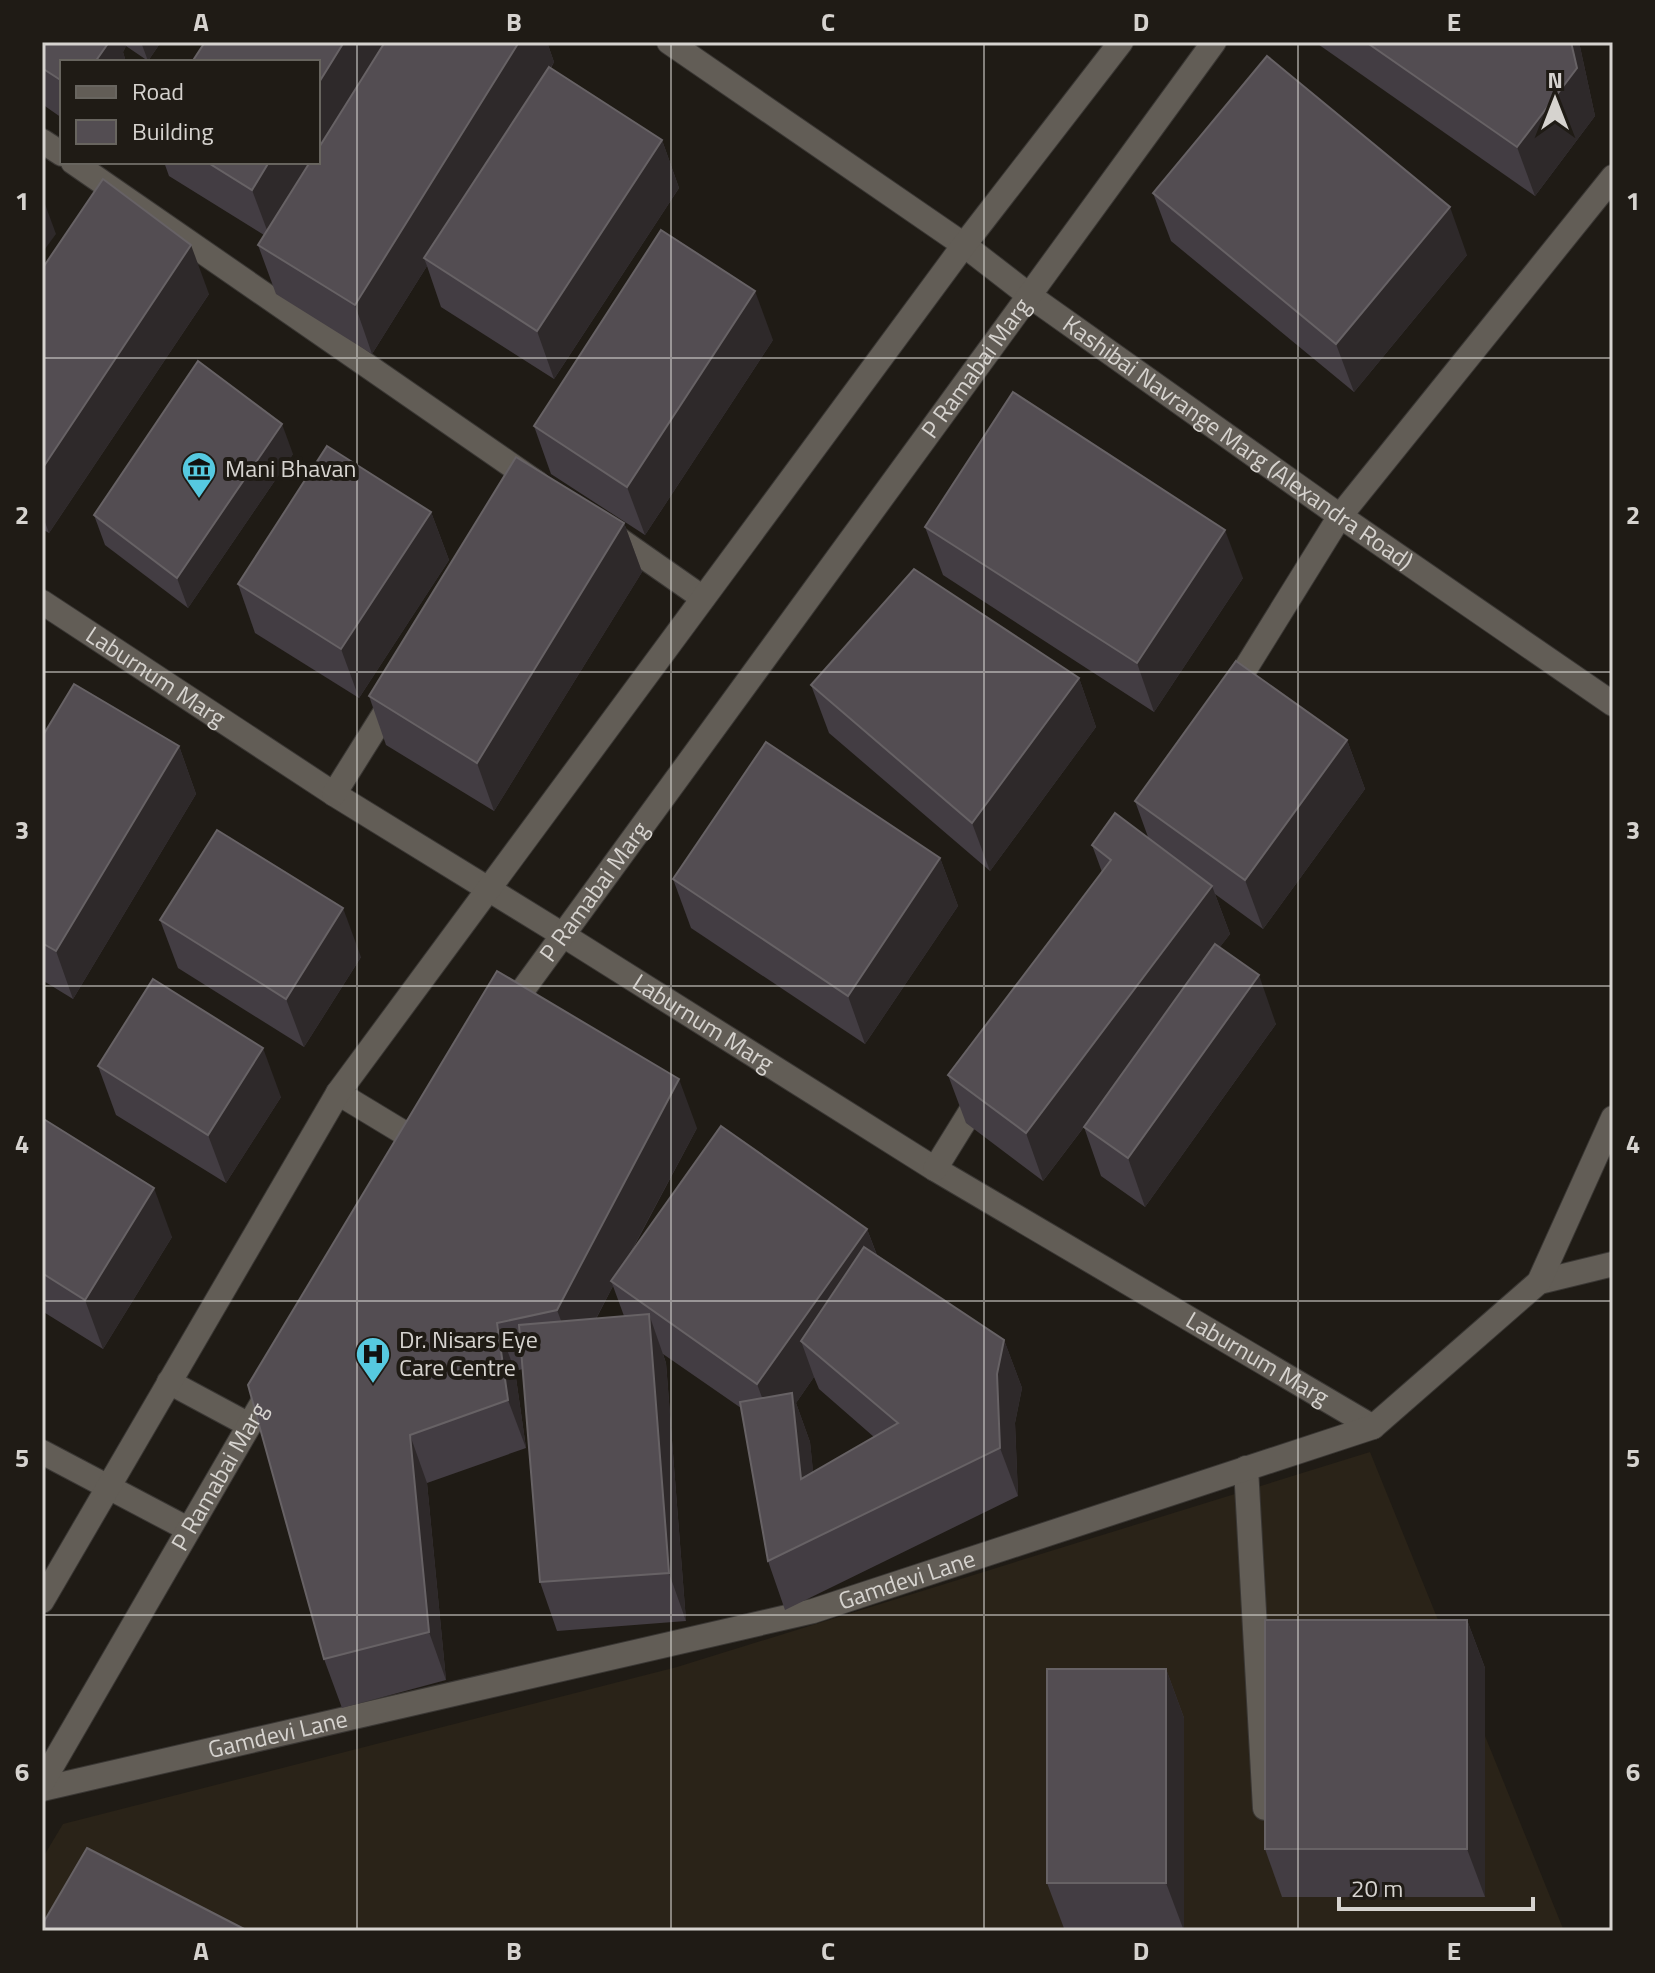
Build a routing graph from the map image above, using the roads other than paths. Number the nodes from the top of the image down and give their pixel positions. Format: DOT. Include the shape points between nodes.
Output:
graph roads {
  1 [pos="669,42"];
  2 [pos="1121,42"];
  3 [pos="1214,42"];
  4 [pos="42,141"];
  5 [pos="60,153"];
  6 [pos="76,164"];
  7 [pos="1613,177"];
  8 [pos="964,245"];
  9 [pos="1030,296"];
  10 [pos="556,497"];
  11 [pos="1340,516"];
  12 [pos="596,524"];
  13 [pos="703,598"];
  14 [pos="42,602"];
  15 [pos="405,682"];
  16 [pos="1613,704"];
  17 [pos="1216,716"];
  18 [pos="334,794"];
  19 [pos="489,889"];
  20 [pos="563,935"];
  21 [pos="489,1037"];
  22 [pos="993,1076"];
  23 [pos="338,1093"];
  24 [pos="1613,1118"];
  25 [pos="414,1140"];
  26 [pos="935,1169"];
  27 [pos="1613,1264"];
  28 [pos="1539,1282"];
  29 [pos="281,1370"];
  30 [pos="169,1382"];
  31 [pos="249,1425"];
  32 [pos="1373,1427"];
  33 [pos="42,1452"];
  34 [pos="1246,1468"];
  35 [pos="107,1488"];
  36 [pos="188,1529"];
  37 [pos="42,1601"];
  38 [pos="42,1783"];
  39 [pos="42,1789"];
  40 [pos="1265,1808"];
  1 -- 8 [label="street, Kashibai Navrange Marg (Alexandra Road)"];
  2 -- 8 [label="street"];
  3 -- 9 [label="street, P Ramabai Marg"];
  4 -- 5 [label="street"];
  6 -- 10 [label="street"];
  7 -- 11 [label="street"];
  8 -- 9 [label="street, Kashibai Navrange Marg (Alexandra Road)"];
  8 -- 13 [label="street"];
  9 -- 11 [label="street, Kashibai Navrange Marg (Alexandra Road)"];
  9 -- 20 [label="street, P Ramabai Marg"];
  11 -- 16 [label="street, Kashibai Navrange Marg (Alexandra Road)"];
  11 -- 17 [label="street"];
  12 -- 13 [label="street"];
  13 -- 19 [label="street"];
  14 -- 18 [label="street, Laburnum Marg"];
  15 -- 18 [label="street"];
  18 -- 19 [label="street, Laburnum Marg"];
  19 -- 20 [label="street, Laburnum Marg"];
  19 -- 23 [label="street"];
  20 -- 21 [label="street, P Ramabai Marg"];
  20 -- 26 [label="street, Laburnum Marg"];
  22 -- 26 [label="street"];
  23 -- 25 [label="street"];
  23 -- 30 [label="street"];
  24 -- 28 [label="street, Gamdevi Lane"];
  26 -- 32 [label="street, Laburnum Marg"];
  27 -- 28 [label="street"];
  28 -- 32 [label="street, Gamdevi Lane"];
  29 -- 31 [label="street, P Ramabai Marg"];
  30 -- 31 [label="street"];
  30 -- 35 [label="street"];
  31 -- 36 [label="street, P Ramabai Marg"];
  32 -- 34 [label="street, Gamdevi Lane"];
  33 -- 35 [label="street"];
  34 -- 39 [label="street, Gamdevi Lane" via="813,1611"];
  34 -- 40 [label="street"];
  35 -- 36 [label="street"];
  35 -- 37 [label="street"];
  36 -- 38 [label="street, P Ramabai Marg"];
}
